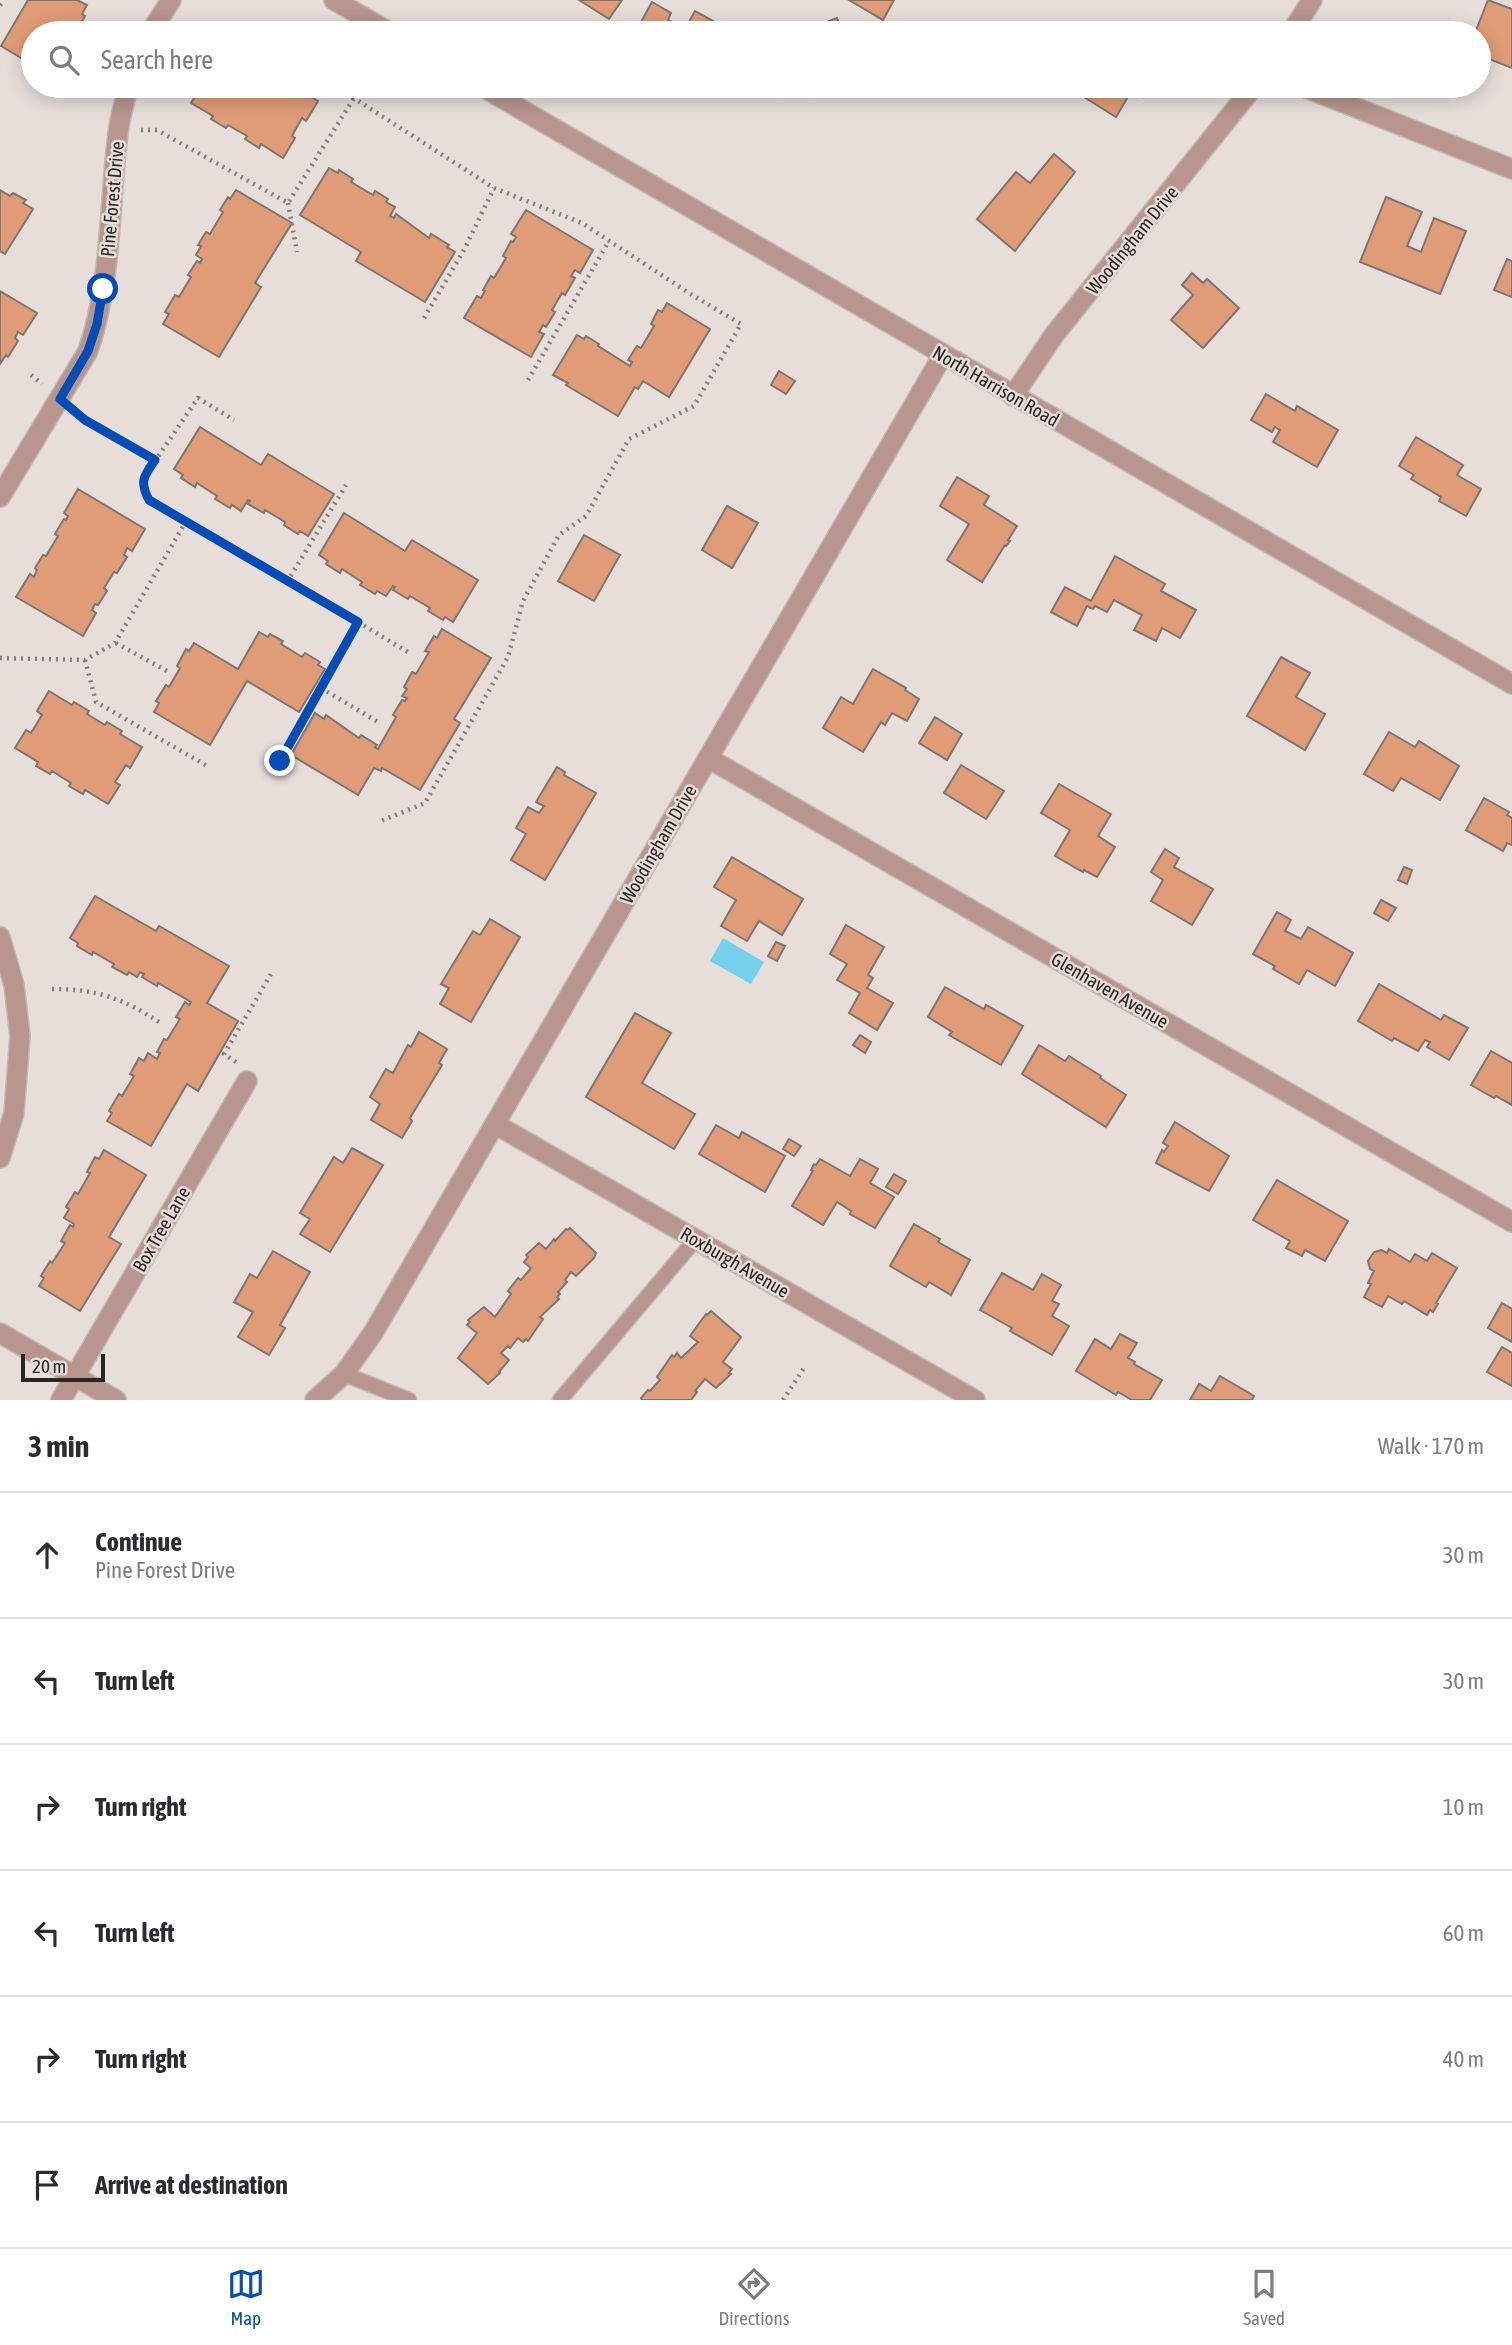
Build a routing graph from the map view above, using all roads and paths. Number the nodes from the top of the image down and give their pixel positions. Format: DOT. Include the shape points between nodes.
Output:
graph roads {
  1 [pos="5,0"];
  2 [pos="171,0"];
  3 [pos="334,0"];
  4 [pos="1312,0"];
  5 [pos="0,5"];
  6 [pos="158,21"];
  7 [pos="370,21"];
  8 [pos="1299,21"];
  9 [pos="125,98"];
  10 [pos="355,98"];
  11 [pos="502,98"];
  12 [pos="1244,98"];
  13 [pos="1332,98"];
  14 [pos="118,131"];
  15 [pos="1512,169"];
  16 [pos="494,188"];
  17 [pos="288,203"];
  18 [pos="609,241"];
  19 [pos="297,252"];
  20 [pos="424,318"];
  21 [pos="943,355"];
  22 [pos="31,375"];
  23 [pos="528,380"];
  24 [pos="1013,396"];
  25 [pos="60,399"];
  26 [pos="234,420"];
  27 [pos="155,460"];
  28 [pos="346,485"];
  29 [pos="0,496"];
  30 [pos="185,523"];
  31 [pos="287,582"];
  32 [pos="358,622"];
  33 [pos="115,643"];
  34 [pos="411,654"];
  35 [pos="0,658"];
  36 [pos="85,660"];
  37 [pos="167,671"];
  38 [pos="1512,684"];
  39 [pos="321,688"];
  40 [pos="378,722"];
  41 [pos="708,758"];
  42 [pos="280,761"];
  43 [pos="209,767"];
  44 [pos="381,821"];
  45 [pos="0,937"];
  46 [pos="271,974"];
  47 [pos="52,989"];
  48 [pos="162,1024"];
  49 [pos="238,1064"];
  50 [pos="247,1081"];
  51 [pos="495,1124"];
  52 [pos="0,1158"];
  53 [pos="1512,1222"];
  54 [pos="695,1240"];
  55 [pos="0,1333"];
  56 [pos="806,1365"];
  57 [pos="344,1374"];
  58 [pos="75,1376"];
  59 [pos="952,1394"];
  60 [pos="61,1400"];
  61 [pos="116,1400"];
  62 [pos="315,1400"];
  63 [pos="409,1400"];
  64 [pos="560,1400"];
  65 [pos="783,1400"];
  66 [pos="975,1400"];
  1 -- 5 [label="path"];
  2 -- 6 [label="street"];
  3 -- 7 [label="street"];
  4 -- 8 [label="street"];
  9 -- 14 [label="street, Pine Forest Drive"];
  10 -- 16 [label="path"];
  10 -- 17 [label="path"];
  11 -- 21 [label="street, North Harrison Road"];
  12 -- 24 [label="street, Woodingham Drive" via="1054,335"];
  13 -- 15 [label="street"];
  14 -- 17 [label="path" via="157,130"];
  14 -- 25 [label="street, Pine Forest Drive" via="97,324 88,351"];
  16 -- 18 [label="path" via="582,223"];
  16 -- 20 [label="path"];
  17 -- 19 [label="path"];
  18 -- 23 [label="path"];
  18 -- 44 [label="path" via="741,324 694,406 629,439 586,516 559,536 523,601 508,657 425,803"];
  21 -- 24 [label="street, North Harrison Road"];
  21 -- 41 [label="street, Woodingham Drive"];
  22 -- 25 [label="path"];
  24 -- 38 [label="street, North Harrison Road"];
  25 -- 27 [label="path" via="85,420"];
  25 -- 29 [label="street, Pine Forest Drive"];
  26 -- 27 [label="path" via="198,398"];
  27 -- 30 [label="path" via="144,477 143,489 149,500"];
  28 -- 31 [label="path"];
  30 -- 31 [label="path"];
  30 -- 33 [label="path"];
  31 -- 32 [label="path"];
  32 -- 34 [label="path"];
  32 -- 39 [label="path"];
  33 -- 36 [label="path"];
  33 -- 37 [label="path"];
  35 -- 36 [label="path"];
  36 -- 43 [label="path" via="96,702"];
  39 -- 40 [label="path"];
  39 -- 42 [label="path"];
  41 -- 51 [label="street, Woodingham Drive"];
  41 -- 53 [label="street, Glenhaven Avenue"];
  45 -- 52 [label="street" via="14,985 20,1036 14,1113"];
  46 -- 49 [label="path" via="223,1054"];
  47 -- 48 [label="path" via="103,994"];
  50 -- 58 [label="street, Box Tree Lane"];
  51 -- 54 [label="street, Roxburgh Avenue"];
  51 -- 57 [label="street, Woodingham Drive" via="373,1333"];
  54 -- 59 [label="street, Roxburgh Avenue"];
  54 -- 64 [label="lane"];
  55 -- 58 [label="street"];
  56 -- 65 [label="path"];
  57 -- 62 [label="street, Woodingham Drive"];
  57 -- 63 [label="lane"];
  58 -- 60 [label="street, Box Tree Lane"];
  58 -- 61 [label="street"];
  59 -- 66 [label="street, Roxburgh Avenue"];
}
